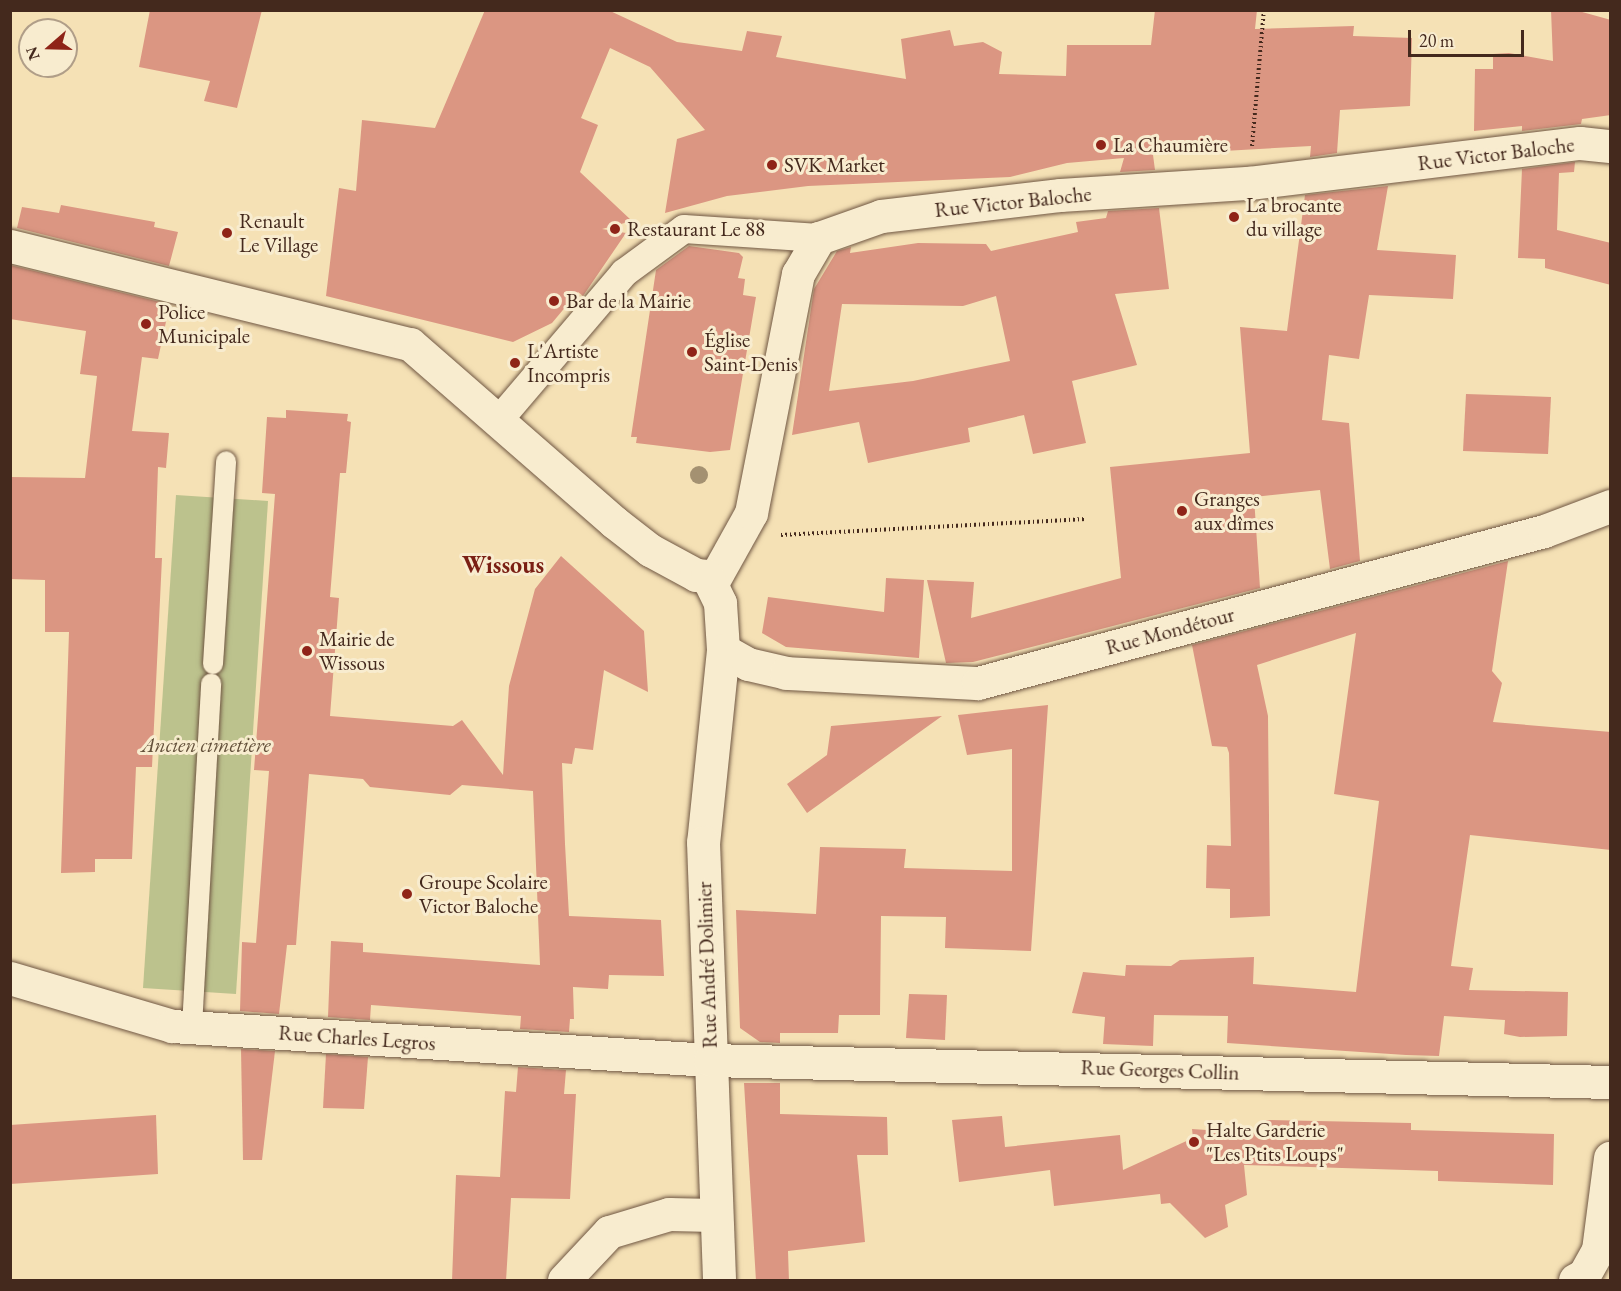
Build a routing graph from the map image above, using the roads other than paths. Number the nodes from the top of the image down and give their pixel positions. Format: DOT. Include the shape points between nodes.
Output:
graph roads {
  1 [pos="1611,146"];
  2 [pos="819,238"];
  3 [pos="10,246"];
  4 [pos="500,420"];
  5 [pos="226,462"];
  6 [pos="1611,506"];
  7 [pos="712,583"];
  8 [pos="723,650"];
  9 [pos="10,978"];
  10 [pos="192,1027"];
  11 [pos="710,1060"];
  12 [pos="1611,1082"];
  13 [pos="1611,1158"];
  14 [pos="714,1215"];
  15 [pos="564,1281"];
  16 [pos="719,1281"];
  17 [pos="1575,1281"];
  1 -- 2 [label="street, Rue Victor Baloche" via="1580,143 1249,183 1060,195 881,216"];
  2 -- 4 [label="street, Rue Victor Baloche" via="684,228 624,273"];
  2 -- 7 [label="street" via="798,274 756,491 742,529"];
  3 -- 4 [label="street" via="410,344"];
  4 -- 7 [label="street" via="650,550 696,575 707,576"];
  5 -- 10 [label="lane"];
  6 -- 8 [label="street, Rue Mondétour" via="1544,531 978,682 786,673 748,664"];
  7 -- 8 [label="street, Rue André Dolimier" via="720,603"];
  8 -- 11 [label="street, Rue André Dolimier" via="703,842"];
  9 -- 10 [label="street, Rue Charles Legros" via="131,1016"];
  10 -- 11 [label="street, Rue Charles Legros"];
  11 -- 12 [label="street, Rue Georges Collin"];
  11 -- 14 [label="street, Rue André Dolimier"];
  13 -- 17 [label="street" via="1598,1250 1584,1275"];
  14 -- 15 [label="street" via="669,1214 609,1232"];
  14 -- 16 [label="street, Rue André Dolimier"];
}
